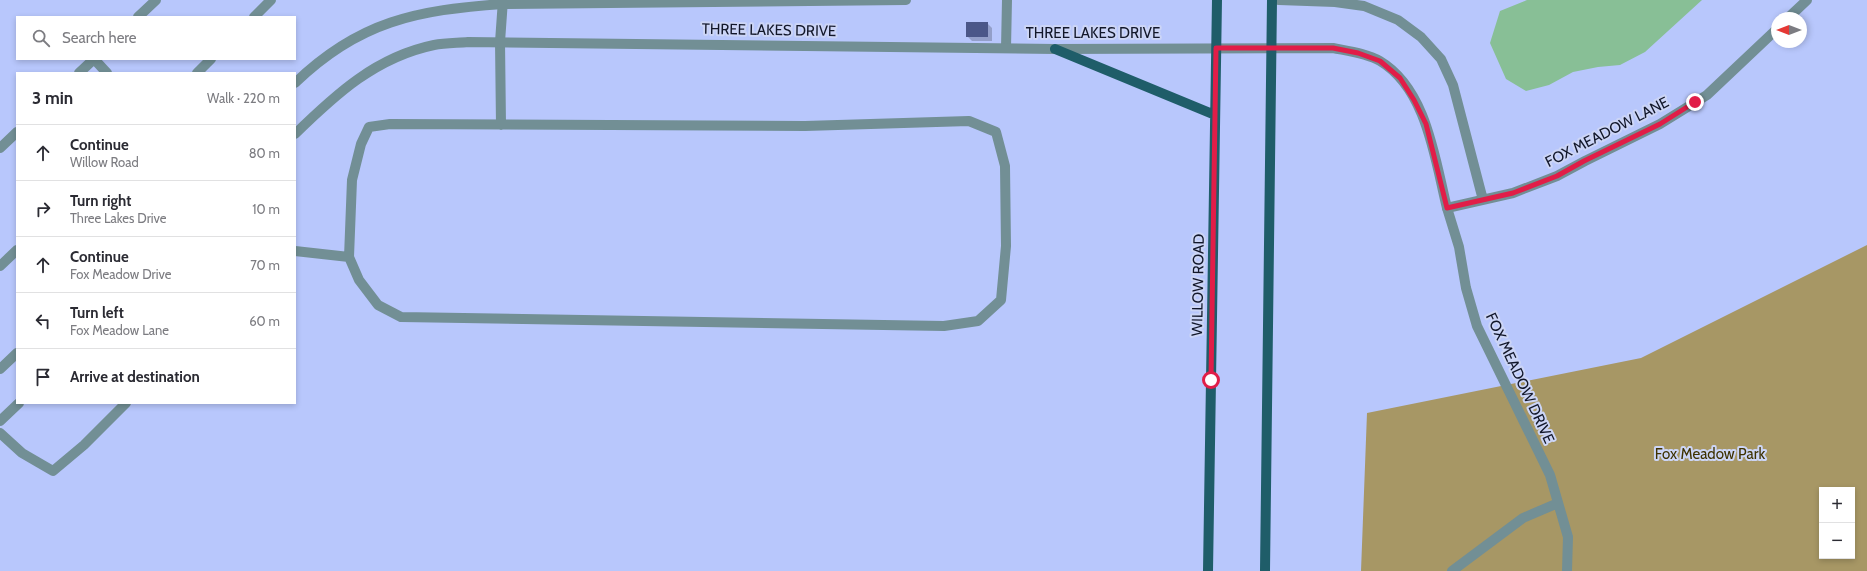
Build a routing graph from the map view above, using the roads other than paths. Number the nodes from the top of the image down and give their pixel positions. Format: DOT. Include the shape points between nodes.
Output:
graph roads {
  1 [pos="156,0"];
  2 [pos="271,0"];
  3 [pos="906,0"];
  4 [pos="1007,0"];
  5 [pos="1217,0"];
  6 [pos="1272,0"];
  7 [pos="1279,0"];
  8 [pos="1807,0"];
  9 [pos="503,2"];
  10 [pos="1794,12"];
  11 [pos="139,16"];
  12 [pos="255,16"];
  13 [pos="1771,35"];
  14 [pos="500,42"];
  15 [pos="1006,48"];
  16 [pos="1055,48"];
  17 [pos="1216,48"];
  18 [pos="1271,48"];
  19 [pos="93,60"];
  20 [pos="95,60"];
  21 [pos="210,60"];
  22 [pos="81,72"];
  23 [pos="106,72"];
  24 [pos="198,72"];
  25 [pos="296,82"];
  26 [pos="1215,115"];
  27 [pos="500,125"];
  28 [pos="16,133"];
  29 [pos="296,133"];
  30 [pos="0,148"];
  31 [pos="1483,200"];
  32 [pos="1447,208"];
  33 [pos="16,251"];
  34 [pos="296,251"];
  35 [pos="348,257"];
  36 [pos="0,266"];
  37 [pos="16,354"];
  38 [pos="0,369"];
  39 [pos="18,404"];
  40 [pos="125,404"];
  41 [pos="0,421"];
  42 [pos="0,432"];
  43 [pos="1558,503"];
  44 [pos="1208,571"];
  45 [pos="1265,571"];
  46 [pos="1452,571"];
  47 [pos="1567,571"];
  1 -- 11 [label="street"];
  2 -- 12 [label="street"];
  3 -- 9 [label="street, THREE LAKES DRIVE"];
  4 -- 15 [label="street"];
  5 -- 17 [label="main road, WILLOW ROAD"];
  6 -- 18 [label="main road"];
  7 -- 31 [label="street" via="1364,6 1398,20 1421,37 1441,59 1453,85"];
  8 -- 10 [label="street"];
  9 -- 14 [label="street"];
  9 -- 25 [label="street, THREE LAKES DRIVE" via="453,8 393,21 364,33 334,51"];
  13 -- 31 [label="street, FOX MEADOW LANE" via="1707,95 1660,124 1557,176 1513,193"];
  14 -- 15 [label="street, THREE LAKES DRIVE"];
  14 -- 27 [label="street"];
  14 -- 29 [label="street, THREE LAKES DRIVE" via="434,45 402,55 351,83"];
  15 -- 16 [label="street, THREE LAKES DRIVE"];
  16 -- 17 [label="street, THREE LAKES DRIVE"];
  16 -- 26 [label="main road"];
  17 -- 18 [label="street, THREE LAKES DRIVE"];
  17 -- 26 [label="main road, WILLOW ROAD"];
  18 -- 32 [label="street, FOX MEADOW DRIVE" via="1333,48 1358,53 1380,61 1400,78 1426,124"];
  18 -- 45 [label="main road"];
  19 -- 22 [label="street"];
  20 -- 23 [label="street"];
  21 -- 24 [label="street"];
  26 -- 44 [label="main road, WILLOW ROAD"];
  27 -- 35 [label="street" via="390,124 369,127 361,144 352,180"];
  27 -- 35 [label="street" via="805,126 969,121 996,132 1006,166 1006,246 1001,300 978,321 944,326 401,317 378,306 359,280"];
  28 -- 30 [label="street"];
  31 -- 32 [label="street, FOX MEADOW LANE"];
  32 -- 43 [label="street, FOX MEADOW DRIVE" via="1459,247 1466,288 1477,326 1550,475"];
  33 -- 36 [label="street"];
  34 -- 35 [label="street"];
  37 -- 38 [label="street"];
  39 -- 41 [label="street"];
  40 -- 42 [label="street" via="84,445 53,471 22,453"];
  43 -- 46 [label="street" via="1523,518"];
  43 -- 47 [label="street, FOX MEADOW DRIVE" via="1568,537"];
}
